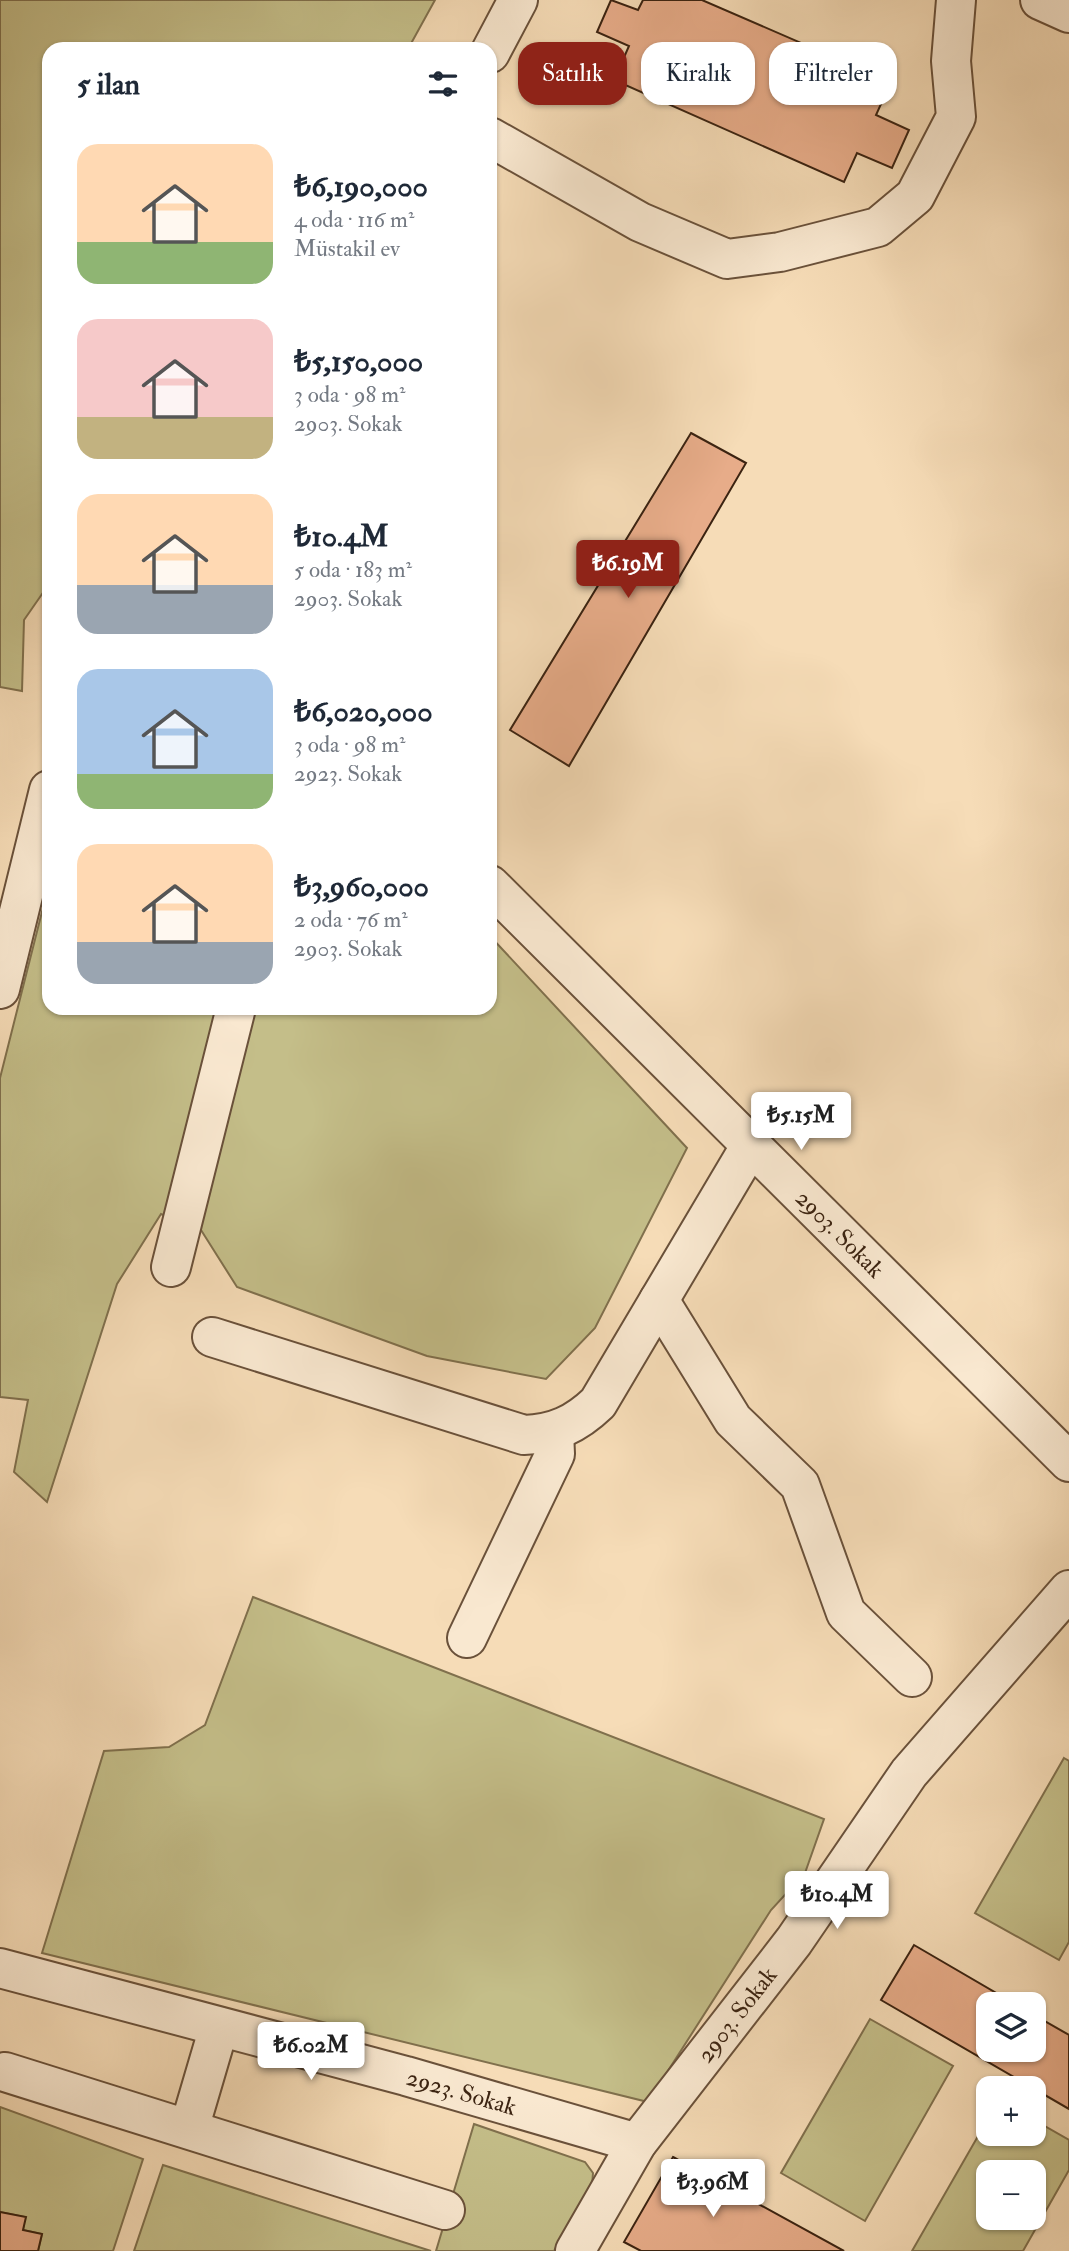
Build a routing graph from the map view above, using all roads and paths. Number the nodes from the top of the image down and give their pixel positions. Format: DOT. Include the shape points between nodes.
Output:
graph roads {
  1 [pos="518,0"];
  2 [pos="956,0"];
  3 [pos="1041,0"];
  4 [pos="1069,13"];
  5 [pos="496,42"];
  6 [pos="497,141"];
  7 [pos="42,818"];
  8 [pos="497,892"];
  9 [pos="0,989"];
  10 [pos="234,1015"];
  11 [pos="751,1145"];
  12 [pos="171,1267"];
  13 [pos="659,1300"];
  14 [pos="212,1337"];
  15 [pos="554,1432"];
  16 [pos="1069,1462"];
  17 [pos="1069,1590"];
  18 [pos="467,1639"];
  19 [pos="912,1677"];
  20 [pos="0,1968"];
  21 [pos="219,2027"];
  22 [pos="5,2072"];
  23 [pos="189,2129"];
  24 [pos="637,2143"];
  25 [pos="445,2210"];
  26 [pos="575,2251"];
  1 -- 5 [label="street"];
  2 -- 6 [label="street" via="951,61 956,117 915,196 878,227 780,252 727,259 640,222"];
  3 -- 4 [label="street"];
  7 -- 9 [label="street"];
  8 -- 11 [label="street, 2903. Sokak"];
  10 -- 12 [label="street"];
  11 -- 13 [label="street"];
  11 -- 16 [label="street, 2903. Sokak"];
  13 -- 15 [label="street" via="598,1403 585,1416"];
  13 -- 19 [label="street" via="733,1420 800,1485 846,1613"];
  14 -- 15 [label="street" via="524,1435"];
  15 -- 18 [label="street" via="555,1454"];
  17 -- 24 [label="street, 2903. Sokak" via="909,1773 794,1941"];
  20 -- 21 [label="street, 2923. Sokak"];
  21 -- 23 [label="street"];
  21 -- 24 [label="street, 2923. Sokak"];
  22 -- 23 [label="street"];
  23 -- 25 [label="street"];
  24 -- 26 [label="street, 2903. Sokak"];
}
